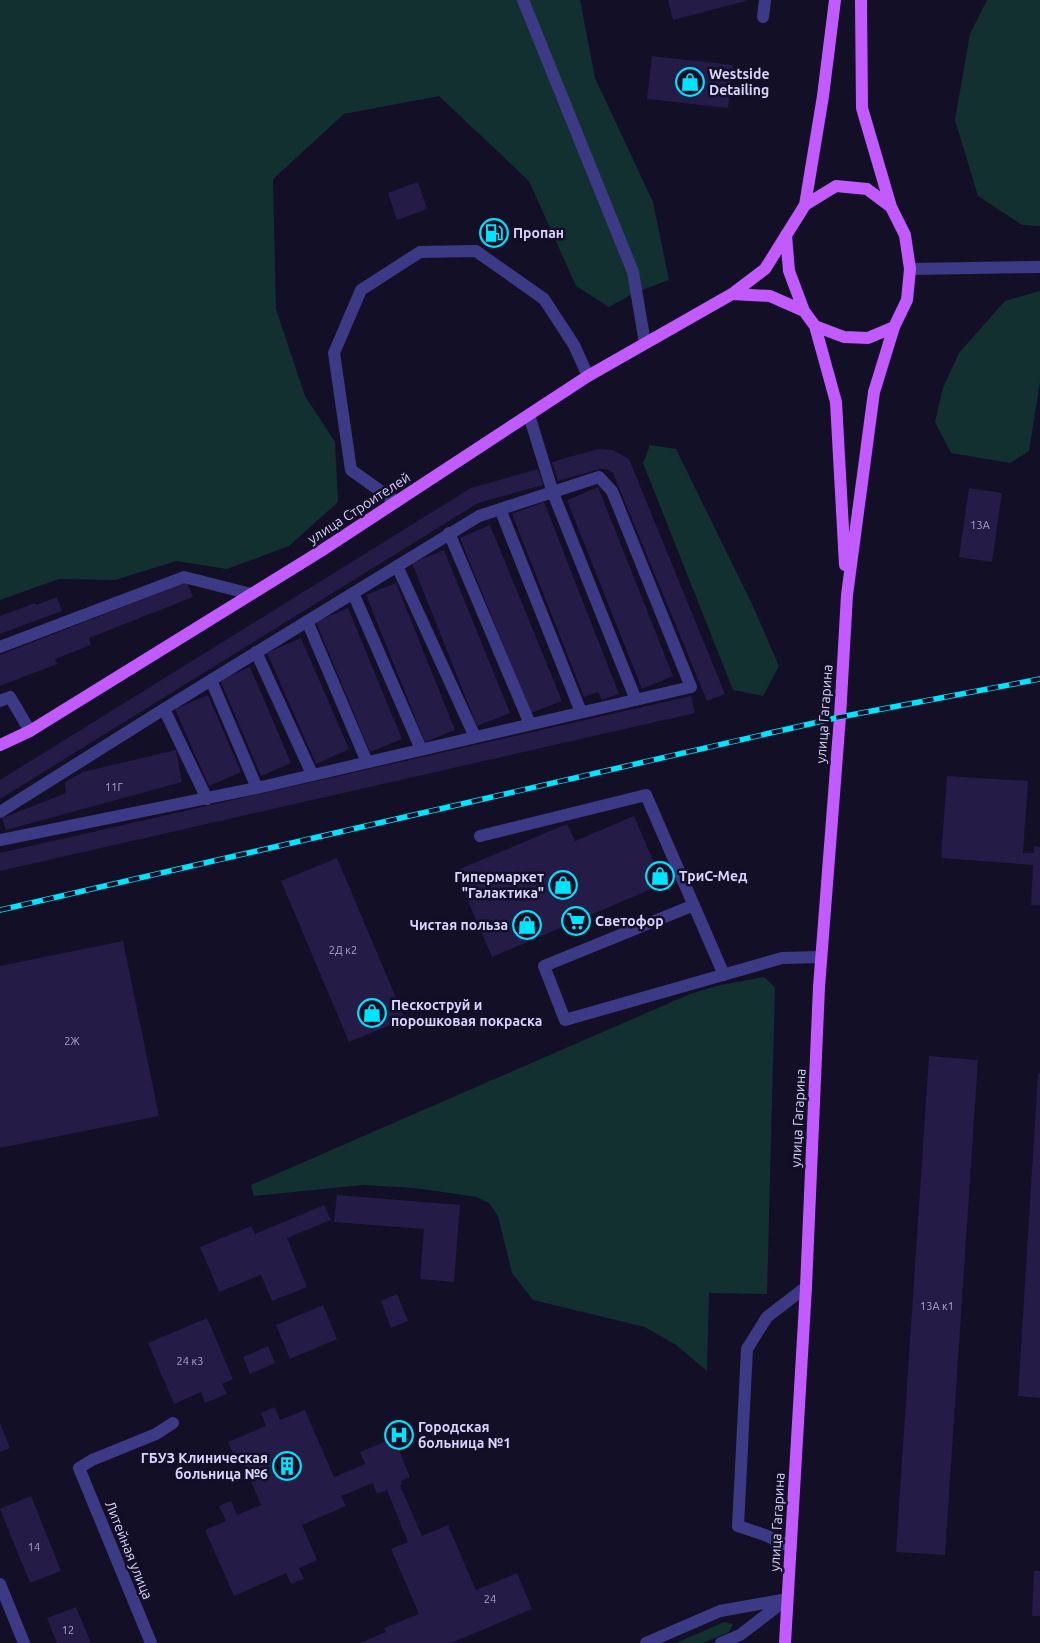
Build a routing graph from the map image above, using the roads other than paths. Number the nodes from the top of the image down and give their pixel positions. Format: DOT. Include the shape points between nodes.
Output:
graph roads {
  1 [pos="523,0"];
  2 [pos="765,0"];
  3 [pos="835,0"];
  4 [pos="861,0"];
  5 [pos="763,17"];
  6 [pos="805,205"];
  7 [pos="892,207"];
  8 [pos="786,235"];
  9 [pos="1040,268"];
  10 [pos="910,270"];
  11 [pos="732,294"];
  12 [pos="804,311"];
  13 [pos="815,326"];
  14 [pos="894,327"];
  15 [pos="645,343"];
  16 [pos="588,376"];
  17 [pos="529,414"];
  18 [pos="553,493"];
  19 [pos="396,502"];
  20 [pos="500,509"];
  21 [pos="449,533"];
  22 [pos="397,566"];
  23 [pos="353,593"];
  24 [pos="251,594"];
  25 [pos="847,595"];
  26 [pos="307,621"];
  27 [pos="0,647"];
  28 [pos="256,652"];
  29 [pos="211,680"];
  30 [pos="636,700"];
  31 [pos="0,702"];
  32 [pos="164,709"];
  33 [pos="582,712"];
  34 [pos="530,724"];
  35 [pos="30,731"];
  36 [pos="475,737"];
  37 [pos="0,745"];
  38 [pos="421,749"];
  39 [pos="367,762"];
  40 [pos="312,774"];
  41 [pos="257,788"];
  42 [pos="207,799"];
  43 [pos="0,812"];
  44 [pos="480,836"];
  45 [pos="0,840"];
  46 [pos="694,905"];
  47 [pos="821,957"];
  48 [pos="724,975"];
  49 [pos="806,1288"];
  50 [pos="173,1423"];
  51 [pos="791,1547"];
  52 [pos="0,1584"];
  53 [pos="787,1599"];
  54 [pos="743,1607"];
  55 [pos="753,1624"];
  56 [pos="24,1643"];
  57 [pos="151,1643"];
  58 [pos="646,1643"];
  59 [pos="721,1643"];
  60 [pos="785,1643"];
  1 -- 15 [label="street" via="633,272"];
  2 -- 5 [label="street"];
  3 -- 6 [label="main road"];
  4 -- 7 [label="main road" via="862,108"];
  6 -- 7 [label="main road" via="836,186 867,189"];
  6 -- 8 [label="main road"];
  7 -- 10 [label="main road" via="905,235"];
  8 -- 11 [label="main road, улица Строителей" via="766,269"];
  8 -- 12 [label="main road" via="789,271"];
  9 -- 10 [label="street"];
  10 -- 14 [label="main road" via="906,300"];
  11 -- 12 [label="main road" via="770,296"];
  11 -- 15 [label="main road, улица Строителей"];
  12 -- 13 [label="main road"];
  13 -- 14 [label="main road" via="844,337 868,338"];
  13 -- 25 [label="main road" via="836,402"];
  14 -- 25 [label="main road" via="874,392"];
  15 -- 16 [label="main road, улица Строителей"];
  16 -- 17 [label="main road, улица Строителей"];
  16 -- 19 [label="street" via="574,344 544,299 476,251 420,252 361,290 334,353 351,470"];
  17 -- 18 [label="street"];
  17 -- 19 [label="main road, улица Строителей"];
  18 -- 20 [label="street"];
  18 -- 30 [label="street"];
  18 -- 30 [label="street" via="599,477 612,491 690,687"];
  19 -- 24 [label="main road, улица Строителей"];
  20 -- 21 [label="street" via="479,516"];
  20 -- 33 [label="street"];
  21 -- 22 [label="street"];
  21 -- 34 [label="street"];
  22 -- 23 [label="street"];
  22 -- 36 [label="street"];
  23 -- 26 [label="street"];
  23 -- 38 [label="street"];
  24 -- 27 [label="street" via="184,577"];
  24 -- 35 [label="main road, улица Строителей"];
  25 -- 47 [label="main road, улица Гагарина"];
  26 -- 28 [label="street"];
  26 -- 39 [label="street"];
  28 -- 29 [label="street"];
  28 -- 40 [label="street"];
  29 -- 32 [label="street"];
  29 -- 41 [label="street"];
  30 -- 33 [label="street"];
  31 -- 35 [label="street" via="10,697"];
  32 -- 42 [label="street"];
  32 -- 43 [label="street"];
  33 -- 34 [label="street"];
  34 -- 36 [label="street"];
  35 -- 37 [label="main road, улица Строителей"];
  36 -- 38 [label="street"];
  38 -- 39 [label="street"];
  39 -- 40 [label="street"];
  40 -- 41 [label="street"];
  41 -- 42 [label="street"];
  42 -- 45 [label="street"];
  44 -- 46 [label="street" via="646,795"];
  46 -- 48 [label="street"];
  46 -- 48 [label="street" via="544,966 565,1020"];
  47 -- 48 [label="street" via="782,958"];
  47 -- 49 [label="main road, улица Гагарина"];
  49 -- 51 [label="main road, улица Гагарина"];
  49 -- 51 [label="street" via="767,1317 747,1349 738,1526 765,1534"];
  50 -- 57 [label="street, Литейная улица" via="156,1434 79,1468"];
  51 -- 53 [label="main road, улица Гагарина"];
  52 -- 56 [label="street"];
  53 -- 54 [label="street"];
  53 -- 55 [label="street"];
  53 -- 60 [label="main road, улица Гагарина"];
  54 -- 55 [label="street"];
  54 -- 58 [label="street" via="720,1611"];
  55 -- 59 [label="street" via="740,1635"];
}
